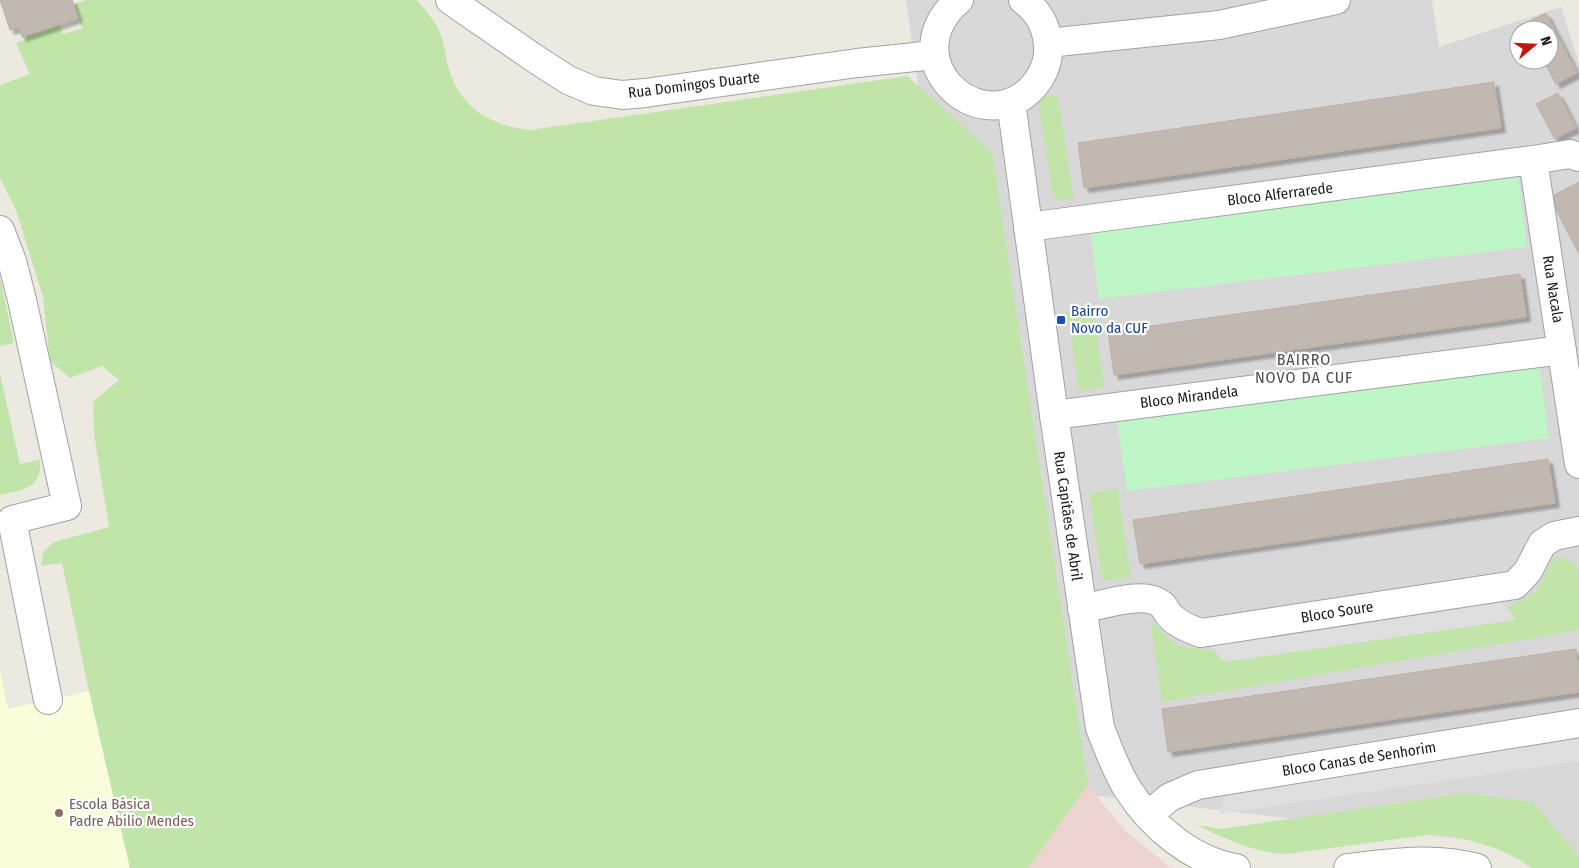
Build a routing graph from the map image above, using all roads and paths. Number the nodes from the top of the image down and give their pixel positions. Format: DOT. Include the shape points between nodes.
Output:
graph roads {
  1 [pos="450,0"];
  2 [pos="959,0"];
  3 [pos="1023,0"];
  4 [pos="1336,0"];
  5 [pos="1048,43"];
  6 [pos="934,55"];
  7 [pos="1011,102"];
  8 [pos="1579,157"];
  9 [pos="1533,160"];
  10 [pos="1028,227"];
  11 [pos="0,230"];
  12 [pos="1562,350"];
  13 [pos="1054,415"];
  14 [pos="1579,464"];
  15 [pos="1579,530"];
  16 [pos="1082,609"];
  17 [pos="48,700"];
  18 [pos="1579,723"];
  19 [pos="1148,816"];
  20 [pos="1236,868"];
  21 [pos="1348,868"];
  22 [pos="1477,868"];
  1 -- 6 [label="street, Rua Domingos Duarte" via="568,80 594,92 645,93"];
  2 -- 6 [label="street" via="939,23"];
  3 -- 5 [label="street" via="1039,16 1046,29"];
  4 -- 5 [label="street" via="1219,25"];
  5 -- 7 [label="street" via="1044,72 1025,94"];
  6 -- 7 [label="street" via="938,70 956,93 982,104"];
  7 -- 10 [label="street, Rua Capitães de Abril"];
  8 -- 9 [label="street" via="1570,154"];
  9 -- 10 [label="street, Bloco Alferrarede"];
  9 -- 12 [label="street, Rua Nacala"];
  10 -- 13 [label="street, Rua Capitães de Abril"];
  11 -- 17 [label="street" via="20,292 67,506 12,520"];
  12 -- 13 [label="street, Bloco Mirandela"];
  12 -- 14 [label="street, Rua Nacala"];
  13 -- 16 [label="street, Rua Capitães de Abril"];
  15 -- 16 [label="street, Bloco Soure" via="1554,536 1542,544 1528,571 1516,585 1201,633 1183,626 1160,604 1148,598"];
  16 -- 19 [label="street, Rua Capitães de Abril" via="1100,728 1129,792"];
  18 -- 19 [label="street, Bloco Canas de Senhorim" via="1198,785 1170,796"];
  19 -- 20 [label="street, Rua Capitães de Abril" via="1176,842 1205,858"];
  21 -- 22 [label="street" via="1408,860"];
}
